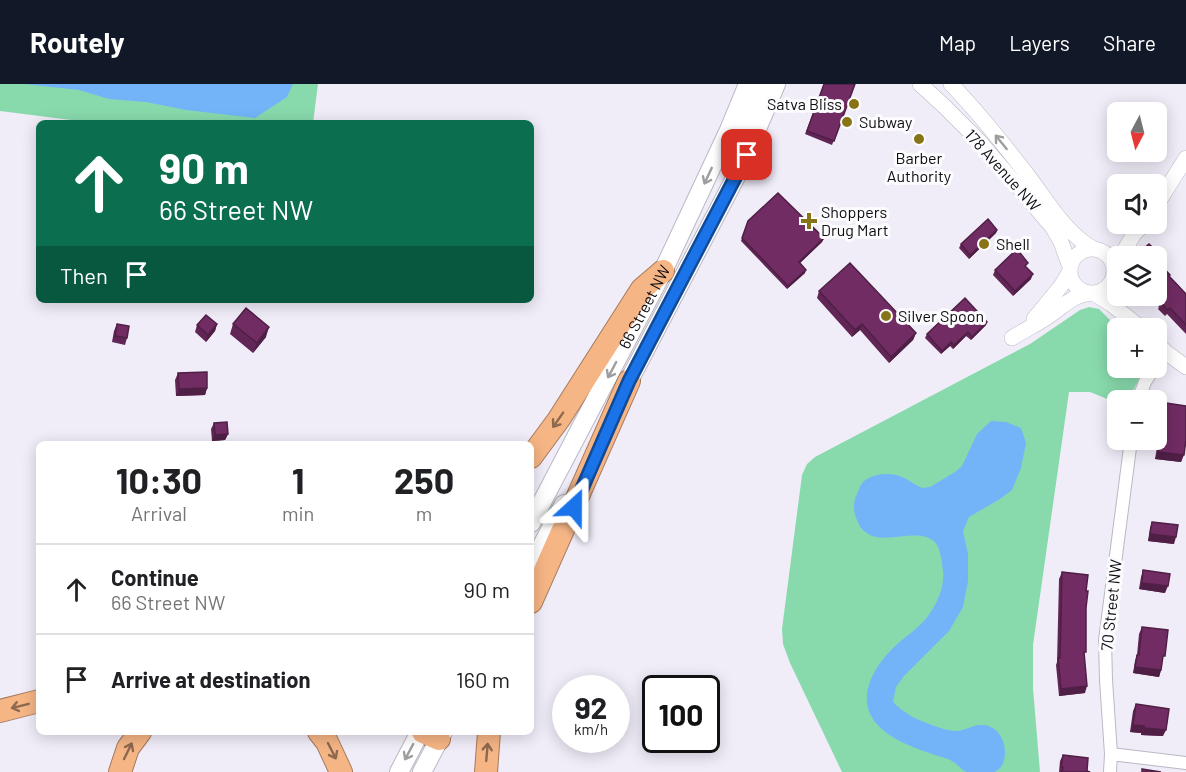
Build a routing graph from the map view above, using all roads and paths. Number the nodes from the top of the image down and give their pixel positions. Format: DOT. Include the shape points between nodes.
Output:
graph roads {
  1 [pos="748,84"];
  2 [pos="761,84"];
  3 [pos="776,84"];
  4 [pos="920,84"];
  5 [pos="951,84"];
  6 [pos="1186,158"];
  7 [pos="1167,188"];
  8 [pos="722,206"];
  9 [pos="1129,234"];
  10 [pos="1095,250"];
  11 [pos="1107,256"];
  12 [pos="1070,269"];
  13 [pos="663,271"];
  14 [pos="1107,286"];
  15 [pos="1092,293"];
  16 [pos="1129,318"];
  17 [pos="1026,329"];
  18 [pos="1012,338"];
  19 [pos="1167,360"];
  20 [pos="1186,367"];
  21 [pos="629,381"];
  22 [pos="1130,450"];
  23 [pos="534,452"];
  24 [pos="534,517"];
  25 [pos="534,560"];
  26 [pos="534,595"];
  27 [pos="36,702"];
  28 [pos="0,711"];
  29 [pos="138,735"];
  30 [pos="322,735"];
  31 [pos="430,735"];
  32 [pos="431,735"];
  33 [pos="489,735"];
  34 [pos="1111,754"];
  35 [pos="1186,764"];
  36 [pos="120,772"];
  37 [pos="341,772"];
  38 [pos="399,772"];
  39 [pos="422,772"];
  40 [pos="486,772"];
  41 [pos="1110,772"];
  1 -- 13 [label="main road, 66 Street NW, one-way"];
  2 -- 8 [label="main road" via="735,155"];
  3 -- 8 [label="main road, 66 Street NW"];
  4 -- 12 [label="street, 178 Avenue NW" via="980,142 1039,210 1061,242"];
  10 -- 5 [label="street, 178 Avenue NW, one-way" via="1083,244 1065,224"];
  6 -- 7 [label="street"];
  8 -- 21 [label="main road, 66 Street NW"];
  9 -- 10 [label="street"];
  10 -- 11 [label="street"];
  10 -- 12 [label="street" via="1087,249 1076,255"];
  12 -- 15 [label="street" via="1074,284"];
  12 -- 17 [label="street"];
  13 -- 23 [label="highway, one-way" via="642,289"];
  13 -- 24 [label="main road, 66 Street NW, one-way"];
  14 -- 15 [label="street"];
  15 -- 16 [label="street"];
  15 -- 17 [label="street" via="1072,298"];
  17 -- 18 [label="street"];
  19 -- 20 [label="street"];
  21 -- 25 [label="main road, 66 Street NW"];
  21 -- 26 [label="highway"];
  22 -- 34 [label="street, 70 Street NW" via="1106,640"];
  27 -- 28 [label="highway, one-way"];
  36 -- 29 [label="highway, one-way" via="128,748"];
  30 -- 37 [label="highway, one-way"];
  31 -- 38 [label="main road, one-way"];
  32 -- 39 [label="main road"];
  40 -- 33 [label="highway, one-way"];
  34 -- 35 [label="street"];
  34 -- 41 [label="street, 70 Street NW"];
}
